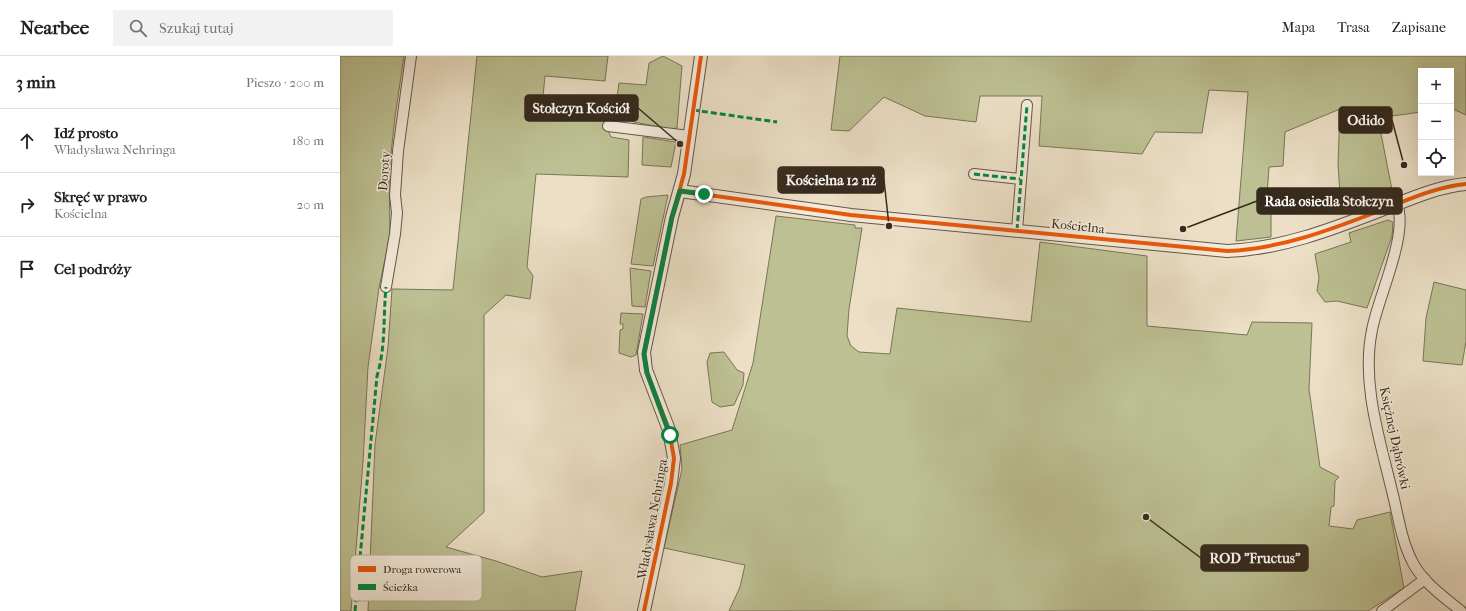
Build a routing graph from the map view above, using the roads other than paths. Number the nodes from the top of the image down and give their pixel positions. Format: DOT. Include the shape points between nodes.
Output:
graph roads {
  1 [pos="411,56"];
  2 [pos="701,56"];
  3 [pos="1027,105"];
  4 [pos="608,126"];
  5 [pos="689,136"];
  6 [pos="974,174"];
  7 [pos="1020,179"];
  8 [pos="1466,184"];
  9 [pos="680,191"];
  10 [pos="1398,204"];
  11 [pos="1017,230"];
  12 [pos="386,288"];
  13 [pos="1425,579"];
  14 [pos="644,611"];
  15 [pos="1382,611"];
  16 [pos="1461,611"];
  1 -- 12 [label="street, Doroty" via="398,151 396,234"];
  2 -- 5 [label="street, Władysława Nehringa"];
  3 -- 7 [label="street"];
  4 -- 5 [label="street"];
  5 -- 9 [label="street, Władysława Nehringa"];
  6 -- 7 [label="street"];
  7 -- 11 [label="street"];
  8 -- 10 [label="street, Kościelna" via="1450,186"];
  9 -- 11 [label="street, Kościelna" via="851,215"];
  9 -- 14 [label="street, Władysława Nehringa" via="672,217 644,352 646,370 668,430 674,458"];
  10 -- 11 [label="street, Kościelna" via="1315,234 1253,250 1204,250"];
  10 -- 13 [label="street, Księżnej Dąbrówki" via="1401,219 1398,239 1372,325 1368,356 1376,422 1403,536 1412,562"];
  13 -- 15 [label="street"];
  13 -- 16 [label="street, Księżnej Dąbrówki"];
}
